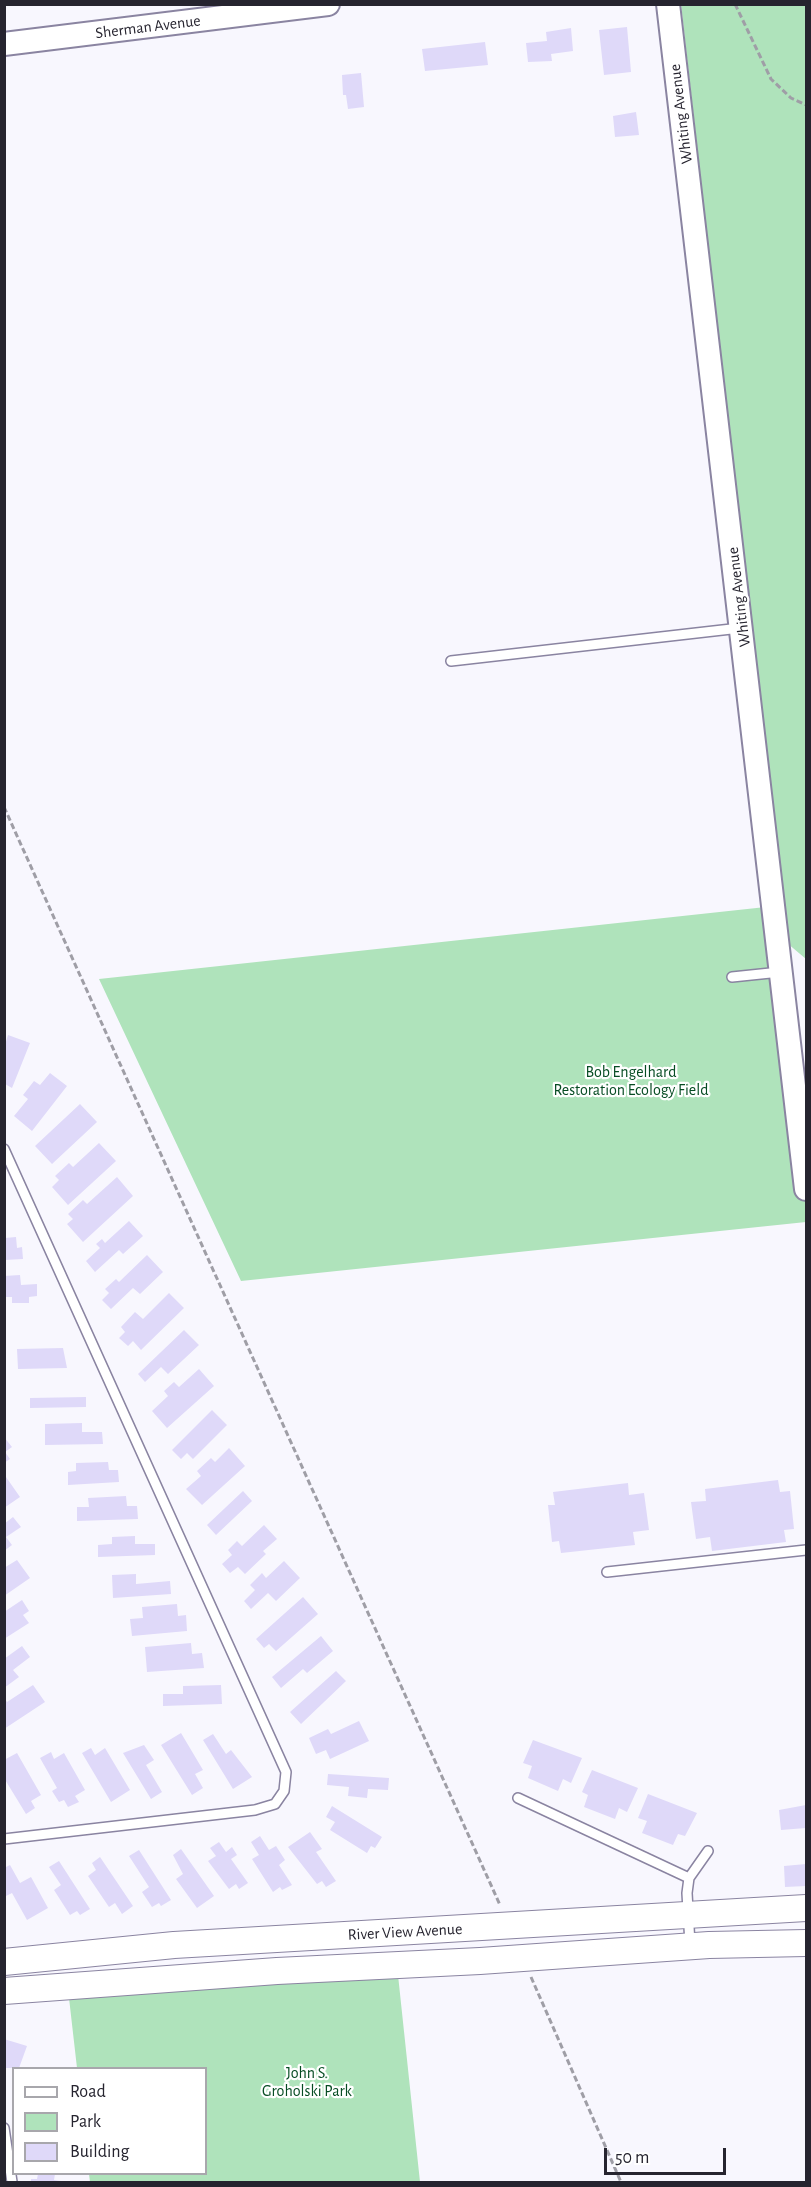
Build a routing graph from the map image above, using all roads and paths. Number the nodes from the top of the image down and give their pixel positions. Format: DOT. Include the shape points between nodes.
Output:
graph roads {
  1 [pos="328,4"];
  2 [pos="668,4"];
  3 [pos="735,4"];
  4 [pos="4,44"];
  5 [pos="807,105"];
  6 [pos="742,628"];
  7 [pos="452,661"];
  8 [pos="4,807"];
  9 [pos="782,972"];
  10 [pos="732,977"];
  11 [pos="4,1149"];
  12 [pos="807,1189"];
  13 [pos="807,1550"];
  14 [pos="608,1572"];
  15 [pos="518,1798"];
  16 [pos="4,1839"];
  17 [pos="708,1851"];
  18 [pos="689,1878"];
  19 [pos="807,1908"];
  20 [pos="688,1917"];
  21 [pos="509,1928"];
  22 [pos="807,1943"];
  23 [pos="690,1947"];
  24 [pos="524,1957"];
  25 [pos="4,1962"];
  26 [pos="4,1991"];
  27 [pos="4,2128"];
  28 [pos="12,2182"];
  29 [pos="621,2182"];
  1 -- 4 [label="street, Sherman Avenue"];
  2 -- 6 [label="street, Whiting Avenue"];
  3 -- 5 [label="path" via="771,78 792,98"];
  6 -- 7 [label="lane"];
  6 -- 9 [label="street, Whiting Avenue"];
  8 -- 21 [label="path"];
  9 -- 10 [label="lane"];
  9 -- 12 [label="street, Whiting Avenue"];
  11 -- 16 [label="lane" via="286,1772 284,1791 275,1804 255,1810"];
  13 -- 14 [label="lane"];
  15 -- 18 [label="lane"];
  17 -- 18 [label="lane"];
  18 -- 20 [label="lane"];
  19 -- 20 [label="main road, River View Avenue"];
  20 -- 21 [label="main road, River View Avenue"];
  20 -- 23 [label="lane"];
  21 -- 25 [label="main road, River View Avenue" via="174,1945"];
  22 -- 23 [label="main road, River View Avenue"];
  23 -- 24 [label="main road, River View Avenue"];
  24 -- 26 [label="main road, River View Avenue"];
  24 -- 29 [label="path"];
  27 -- 28 [label="lane"];
}
